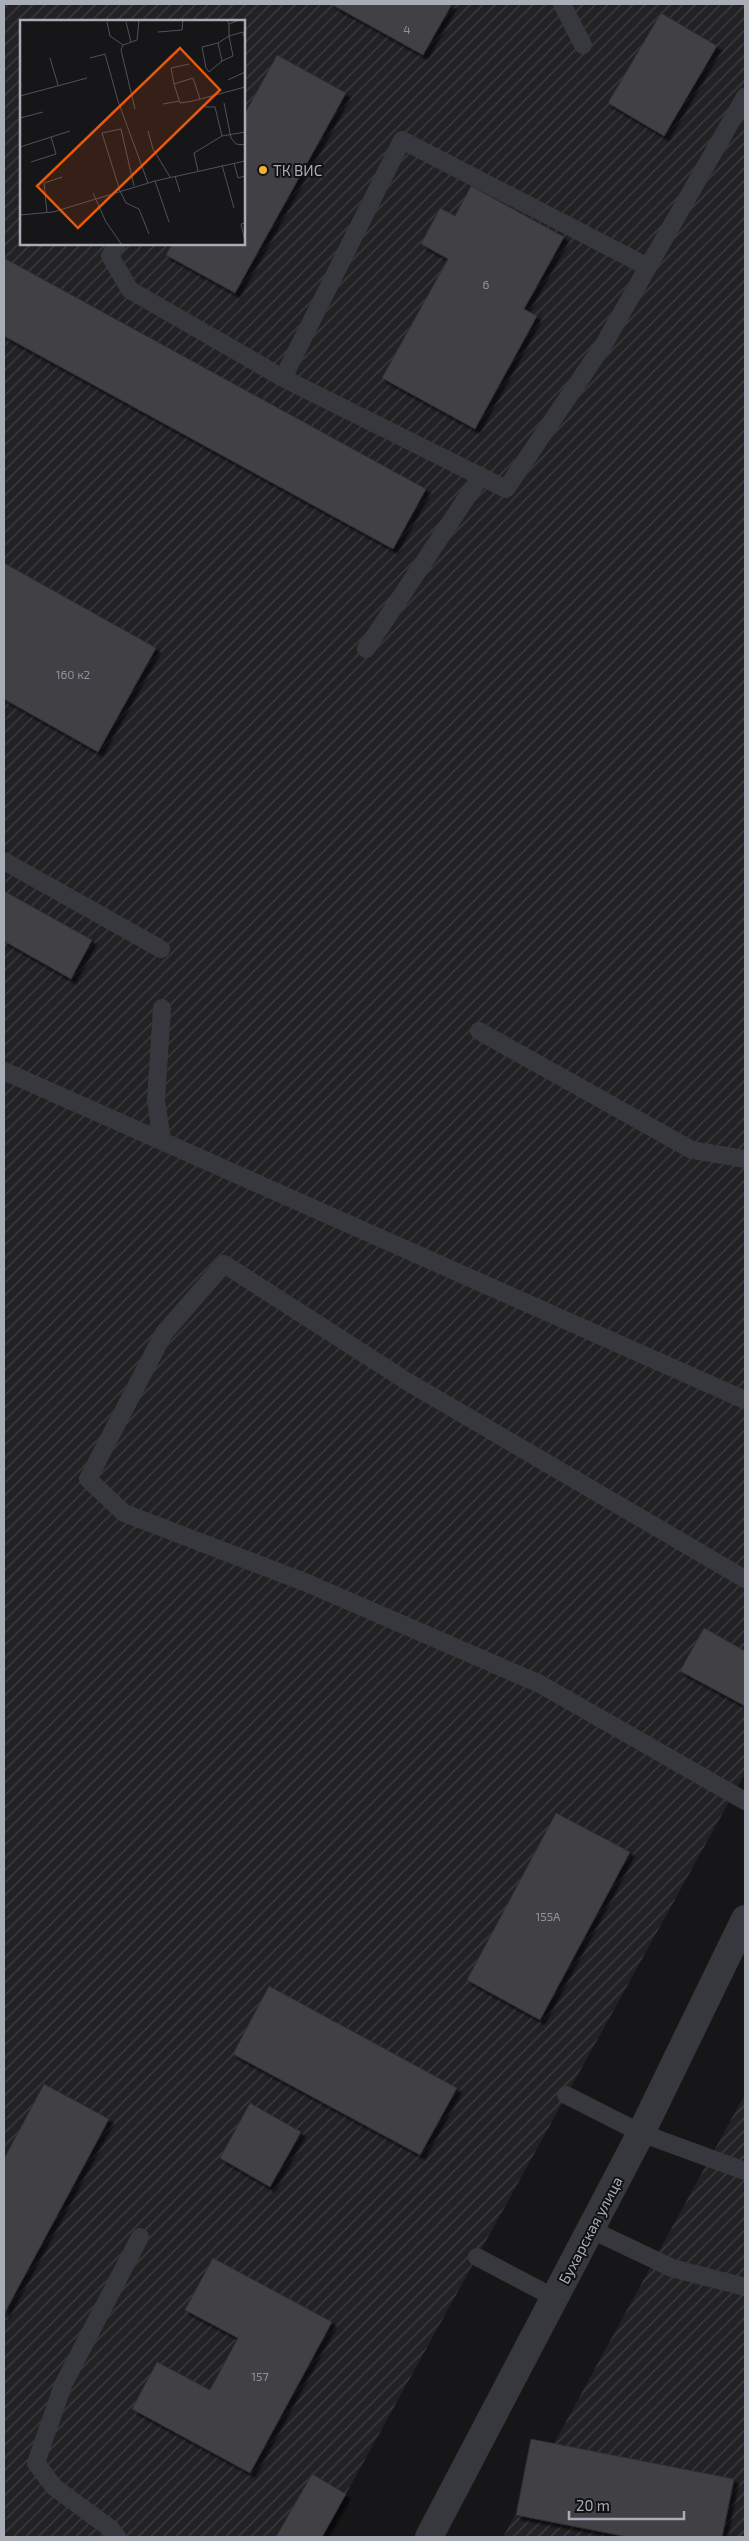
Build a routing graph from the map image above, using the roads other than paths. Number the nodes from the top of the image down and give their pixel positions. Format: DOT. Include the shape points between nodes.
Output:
graph roads {
  1 [pos="562,4"];
  2 [pos="583,45"];
  3 [pos="745,97"];
  4 [pos="116,245"];
  5 [pos="648,267"];
  6 [pos="283,378"];
  7 [pos="481,476"];
  8 [pos="366,649"];
  9 [pos="4,861"];
  10 [pos="161,949"];
  11 [pos="162,1008"];
  12 [pos="479,1031"];
  13 [pos="4,1071"];
  14 [pos="162,1141"];
  15 [pos="745,1159"];
  16 [pos="745,1400"];
  17 [pos="745,1579"];
  18 [pos="745,1801"];
  19 [pos="745,1919"];
  20 [pos="566,2095"];
  21 [pos="641,2133"];
  22 [pos="745,2171"];
  23 [pos="590,2229"];
  24 [pos="140,2237"];
  25 [pos="477,2257"];
  26 [pos="745,2287"];
  27 [pos="555,2298"];
  28 [pos="117,2537"];
  29 [pos="429,2537"];
  1 -- 2 [label="lane"];
  3 -- 5 [label="lane"];
  4 -- 6 [label="lane" via="110,256 130,290"];
  5 -- 6 [label="lane" via="402,140"];
  5 -- 7 [label="lane" via="604,344 506,489"];
  6 -- 7 [label="lane"];
  7 -- 8 [label="lane"];
  9 -- 10 [label="lane"];
  11 -- 14 [label="lane" via="156,1100"];
  12 -- 15 [label="lane" via="692,1150"];
  13 -- 14 [label="lane"];
  14 -- 16 [label="lane"];
  17 -- 18 [label="lane" via="408,1382 224,1264 164,1333 88,1479 124,1513 306,1583 540,1684"];
  19 -- 21 [label="street, Бухарская улица"];
  20 -- 21 [label="lane"];
  21 -- 22 [label="lane"];
  21 -- 23 [label="street, Бухарская улица"];
  23 -- 26 [label="lane" via="672,2268"];
  23 -- 27 [label="street, Бухарская улица"];
  24 -- 28 [label="lane" via="63,2385 36,2463 54,2487 111,2529"];
  25 -- 27 [label="lane"];
  27 -- 29 [label="street, Бухарская улица"];
}
